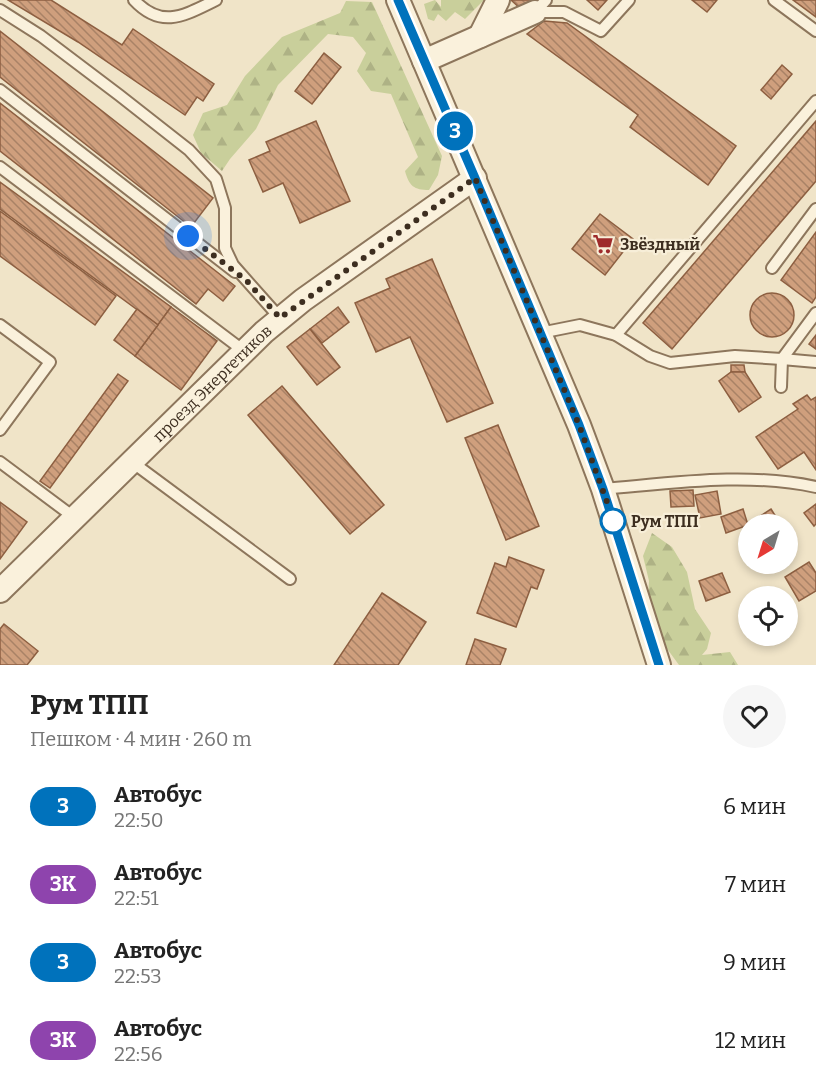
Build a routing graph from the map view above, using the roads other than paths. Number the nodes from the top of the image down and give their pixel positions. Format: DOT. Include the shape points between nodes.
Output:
graph roads {
  1 [pos="134,0"];
  2 [pos="216,0"];
  3 [pos="398,0"];
  4 [pos="498,0"];
  5 [pos="629,0"];
  6 [pos="774,0"];
  7 [pos="540,6"];
  8 [pos="0,10"];
  9 [pos="816,31"];
  10 [pos="480,36"];
  11 [pos="424,61"];
  12 [pos="0,90"];
  13 [pos="816,101"];
  14 [pos="0,167"];
  15 [pos="475,178"];
  16 [pos="816,209"];
  17 [pos="772,268"];
  18 [pos="245,280"];
  19 [pos="816,313"];
  20 [pos="280,318"];
  21 [pos="0,325"];
  22 [pos="540,333"];
  23 [pos="616,335"];
  24 [pos="244,351"];
  25 [pos="782,359"];
  26 [pos="816,362"];
  27 [pos="781,387"];
  28 [pos="0,430"];
  29 [pos="0,462"];
  30 [pos="132,462"];
  31 [pos="816,487"];
  32 [pos="603,489"];
  33 [pos="75,518"];
  34 [pos="290,579"];
  35 [pos="0,591"];
  36 [pos="659,665"];
  1 -- 2 [label="lane" via="159,17 180,17"];
  3 -- 11 [label="street"];
  4 -- 10 [label="street"];
  5 -- 7 [label="lane" via="601,31 564,12"];
  6 -- 9 [label="lane"];
  7 -- 10 [label="street"];
  8 -- 18 [label="lane" via="119,94 189,150 216,179 225,208 225,248"];
  10 -- 11 [label="street"];
  11 -- 15 [label="street"];
  12 -- 18 [label="lane"];
  13 -- 23 [label="lane"];
  14 -- 24 [label="lane"];
  15 -- 20 [label="street, проезд Энергетиков"];
  15 -- 22 [label="street"];
  16 -- 17 [label="lane"];
  18 -- 20 [label="lane"];
  19 -- 25 [label="lane"];
  20 -- 24 [label="street, проезд Энергетиков"];
  21 -- 28 [label="lane" via="50,362"];
  22 -- 23 [label="lane" via="580,325"];
  22 -- 32 [label="street"];
  23 -- 25 [label="lane" via="670,363 735,356"];
  24 -- 30 [label="street, проезд Энергетиков"];
  25 -- 26 [label="lane"];
  25 -- 27 [label="lane"];
  29 -- 33 [label="lane"];
  30 -- 33 [label="street, проезд Энергетиков"];
  30 -- 34 [label="lane"];
  31 -- 32 [label="lane" via="735,478"];
  32 -- 36 [label="street"];
  33 -- 35 [label="street, проезд Энергетиков"];
}
